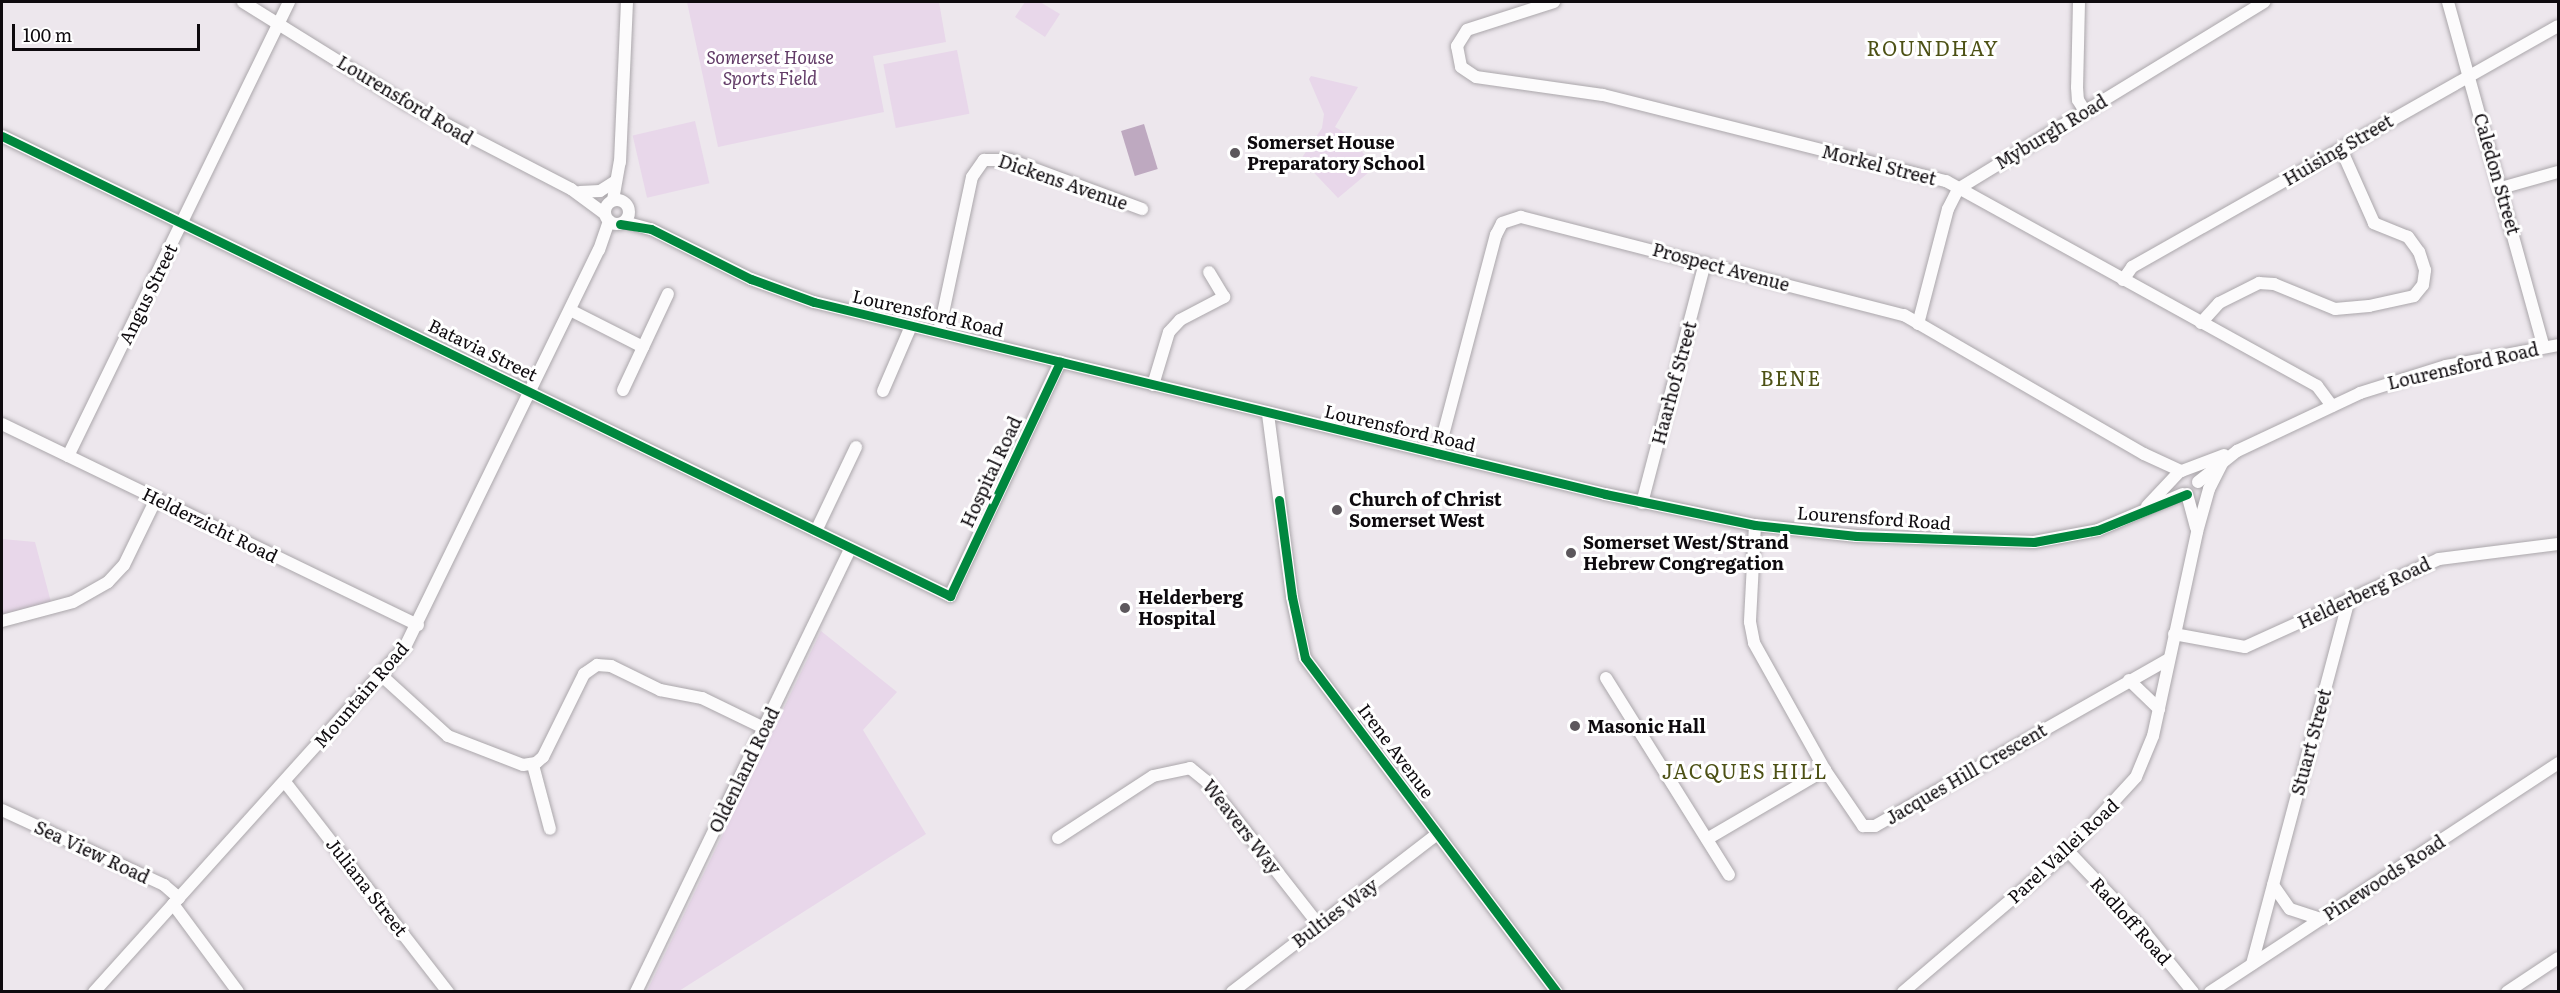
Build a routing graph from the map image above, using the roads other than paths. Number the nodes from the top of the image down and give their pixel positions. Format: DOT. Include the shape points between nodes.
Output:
graph roads {
  1 [pos="243,2"];
  2 [pos="289,2"];
  3 [pos="627,2"];
  4 [pos="1552,2"];
  5 [pos="2079,2"];
  6 [pos="2264,2"];
  7 [pos="2448,2"];
  8 [pos="279,23"];
  9 [pos="2559,26"];
  10 [pos="2469,75"];
  11 [pos="2085,111"];
  12 [pos="2,136"];
  13 [pos="2341,149"];
  14 [pos="620,162"];
  15 [pos="2559,172"];
  16 [pos="616,181"];
  17 [pos="2501,188"];
  18 [pos="1958,189"];
  19 [pos="575,190"];
  20 [pos="1142,209"];
  21 [pos="617,212"];
  22 [pos="182,223"];
  23 [pos="1705,263"];
  24 [pos="1209,272"];
  25 [pos="2122,280"];
  26 [pos="668,294"];
  27 [pos="570,310"];
  28 [pos="2201,322"];
  29 [pos="1918,324"];
  30 [pos="911,326"];
  31 [pos="939,332"];
  32 [pos="2559,345"];
  33 [pos="643,346"];
  34 [pos="2544,347"];
  35 [pos="1060,362"];
  36 [pos="1153,385"];
  37 [pos="623,390"];
  38 [pos="531,391"];
  39 [pos="883,391"];
  40 [pos="2332,405"];
  41 [pos="1268,414"];
  42 [pos="2,424"];
  43 [pos="856,447"];
  44 [pos="2237,451"];
  45 [pos="1438,454"];
  46 [pos="68,456"];
  47 [pos="2224,460"];
  48 [pos="2179,476"];
  49 [pos="2191,489"];
  50 [pos="156,499"];
  51 [pos="1642,503"];
  52 [pos="2204,508"];
  53 [pos="2143,510"];
  54 [pos="1755,525"];
  55 [pos="816,531"];
  56 [pos="2196,532"];
  57 [pos="2559,544"];
  58 [pos="851,548"];
  59 [pos="950,596"];
  60 [pos="2349,599"];
  61 [pos="2,621"];
  62 [pos="418,626"];
  63 [pos="2174,634"];
  64 [pos="2169,659"];
  65 [pos="382,676"];
  66 [pos="1606,678"];
  67 [pos="2129,681"];
  68 [pos="2159,709"];
  69 [pos="764,728"];
  70 [pos="2559,764"];
  71 [pos="533,765"];
  72 [pos="1825,770"];
  73 [pos="285,782"];
  74 [pos="2,810"];
  75 [pos="550,829"];
  76 [pos="1437,834"];
  77 [pos="1058,838"];
  78 [pos="1707,839"];
  79 [pos="2068,851"];
  80 [pos="1729,875"];
  81 [pos="2273,885"];
  82 [pos="176,901"];
  83 [pos="2321,919"];
  84 [pos="1319,925"];
  85 [pos="2559,958"];
  86 [pos="2252,964"];
  87 [pos="94,992"];
  88 [pos="238,992"];
  89 [pos="448,992"];
  90 [pos="636,992"];
  91 [pos="1232,992"];
  92 [pos="1557,992"];
  93 [pos="1903,992"];
  94 [pos="2193,992"];
  95 [pos="2210,992"];
  96 [pos="2507,992"];
  1 -- 8 [label="street, Lourensford Road"];
  2 -- 8 [label="street, Angus Street"];
  3 -- 14 [label="street"];
  4 -- 18 [label="street, Morkel Street" via="1467,30 1459,40 1456,54 1465,72 1476,77 1603,95 1946,181"];
  5 -- 11 [label="street" via="2077,93"];
  6 -- 11 [label="street, Myburgh Road"];
  7 -- 10 [label="street, Caledon Street"];
  8 -- 19 [label="street, Lourensford Road" via="407,104"];
  8 -- 22 [label="street, Angus Street"];
  9 -- 10 [label="street, Huising Street"];
  10 -- 13 [label="street, Huising Street"];
  10 -- 17 [label="street, Caledon Street"];
  11 -- 18 [label="street, Myburgh Road"];
  12 -- 22 [label="street, Batavia Street"];
  13 -- 25 [label="street, Huising Street" via="2132,267"];
  13 -- 28 [label="street" via="2374,223 2408,237 2419,252 2425,270 2423,285 2414,296 2335,309 2274,284 2259,283 2219,303"];
  14 -- 16 [label="street"];
  14 -- 21 [label="street"];
  15 -- 17 [label="street"];
  16 -- 19 [label="street" via="600,191"];
  16 -- 21 [label="street"];
  17 -- 34 [label="street, Caledon Street"];
  18 -- 25 [label="street, Morkel Street"];
  18 -- 29 [label="street" via="1948,209"];
  19 -- 21 [label="street, Lourensford Road"];
  20 -- 31 [label="street, Dickens Avenue" via="1010,160 984,160 972,177"];
  21 -- 27 [label="street, Mountain Road"];
  21 -- 30 [label="street, Lourensford Road" via="792,296"];
  22 -- 38 [label="street, Batavia Street"];
  22 -- 46 [label="street, Angus Street"];
  23 -- 29 [label="street, Prospect Avenue" via="1892,311"];
  23 -- 45 [label="street, Prospect Avenue" via="1531,218 1503,223 1496,235"];
  23 -- 51 [label="street, Haarhof Street"];
  24 -- 36 [label="street" via="1224,297 1180,320 1169,332"];
  25 -- 28 [label="street, Morkel Street"];
  26 -- 33 [label="street"];
  27 -- 33 [label="street"];
  27 -- 38 [label="street, Mountain Road"];
  28 -- 40 [label="street, Morkel Street" via="2317,386"];
  29 -- 48 [label="street, Prospect Avenue"];
  30 -- 31 [label="street, Lourensford Road"];
  30 -- 39 [label="street"];
  31 -- 35 [label="street, Lourensford Road"];
  32 -- 34 [label="street, Lourensford Road"];
  33 -- 37 [label="street"];
  34 -- 40 [label="street, Lourensford Road" via="2417,374"];
  35 -- 36 [label="street, Lourensford Road"];
  35 -- 59 [label="street, Hospital Road"];
  36 -- 41 [label="street, Lourensford Road"];
  38 -- 55 [label="street, Batavia Street"];
  38 -- 62 [label="street, Mountain Road"];
  40 -- 44 [label="street, Lourensford Road"];
  41 -- 45 [label="street, Lourensford Road"];
  41 -- 76 [label="street, Irene Avenue" via="1303,652"];
  42 -- 46 [label="street, Helderzicht Road"];
  43 -- 55 [label="street"];
  44 -- 47 [label="street, Lourensford Road"];
  44 -- 48 [label="street, Lourensford Road"];
  45 -- 51 [label="street, Lourensford Road"];
  46 -- 50 [label="street, Helderzicht Road"];
  47 -- 49 [label="street, Lourensford Road"];
  47 -- 52 [label="street, Parel Vallei Road"];
  48 -- 49 [label="street"];
  48 -- 49 [label="street"];
  48 -- 53 [label="street, Lourensford Road"];
  49 -- 52 [label="street"];
  49 -- 53 [label="street, Lourensford Road"];
  49 -- 56 [label="street, Parel Vallei Road"];
  50 -- 61 [label="street" via="124,565 108,582 73,602"];
  50 -- 62 [label="street, Helderzicht Road"];
  51 -- 54 [label="street, Lourensford Road"];
  52 -- 56 [label="street, Parel Vallei Road"];
  53 -- 54 [label="street, Lourensford Road" via="2098,530 2034,542 1856,536"];
  54 -- 72 [label="street, Jacques Hill Crescent" via="1751,634 1761,660"];
  55 -- 58 [label="street, Batavia Street"];
  56 -- 63 [label="street, Parel Vallei Road"];
  57 -- 60 [label="street, Helderberg Road" via="2439,559"];
  58 -- 59 [label="street, Batavia Street"];
  58 -- 69 [label="street, Oldenland Road"];
  60 -- 63 [label="street, Helderberg Road" via="2245,646"];
  60 -- 81 [label="street, Stuart Street"];
  62 -- 65 [label="street, Mountain Road"];
  63 -- 64 [label="street, Parel Vallei Road"];
  64 -- 67 [label="street, Jacques Hill Crescent"];
  64 -- 68 [label="street, Parel Vallei Road"];
  65 -- 71 [label="street" via="448,736 523,765"];
  65 -- 73 [label="street, Mountain Road"];
  66 -- 78 [label="street"];
  67 -- 68 [label="street"];
  67 -- 72 [label="street, Jacques Hill Crescent" via="1871,827 1858,821"];
  68 -- 79 [label="street, Parel Vallei Road" via="2150,747 2136,777"];
  69 -- 71 [label="street" via="702,698 660,690 611,666 597,665 584,674 543,756"];
  69 -- 90 [label="street, Oldenland Road"];
  70 -- 83 [label="street, Pinewoods Road"];
  71 -- 75 [label="street"];
  72 -- 78 [label="street"];
  73 -- 82 [label="street, Mountain Road"];
  73 -- 89 [label="street, Juliana Street"];
  74 -- 82 [label="street, Sea View Road" via="164,885"];
  76 -- 84 [label="street, Bulties Way"];
  76 -- 92 [label="street, Irene Avenue"];
  77 -- 84 [label="street, Weavers Way" via="1153,776 1190,768 1210,785"];
  78 -- 80 [label="street"];
  79 -- 93 [label="street, Parel Vallei Road"];
  79 -- 94 [label="street, Radloff Road" via="2142,929"];
  81 -- 83 [label="street" via="2290,909"];
  81 -- 86 [label="street, Stuart Street"];
  82 -- 87 [label="street, Mountain Road"];
  82 -- 88 [label="street, Sea View Road"];
  83 -- 86 [label="street, Pinewoods Road"];
  84 -- 91 [label="street, Bulties Way"];
  85 -- 96 [label="street"];
  86 -- 95 [label="street, Pinewoods Road"];
}
